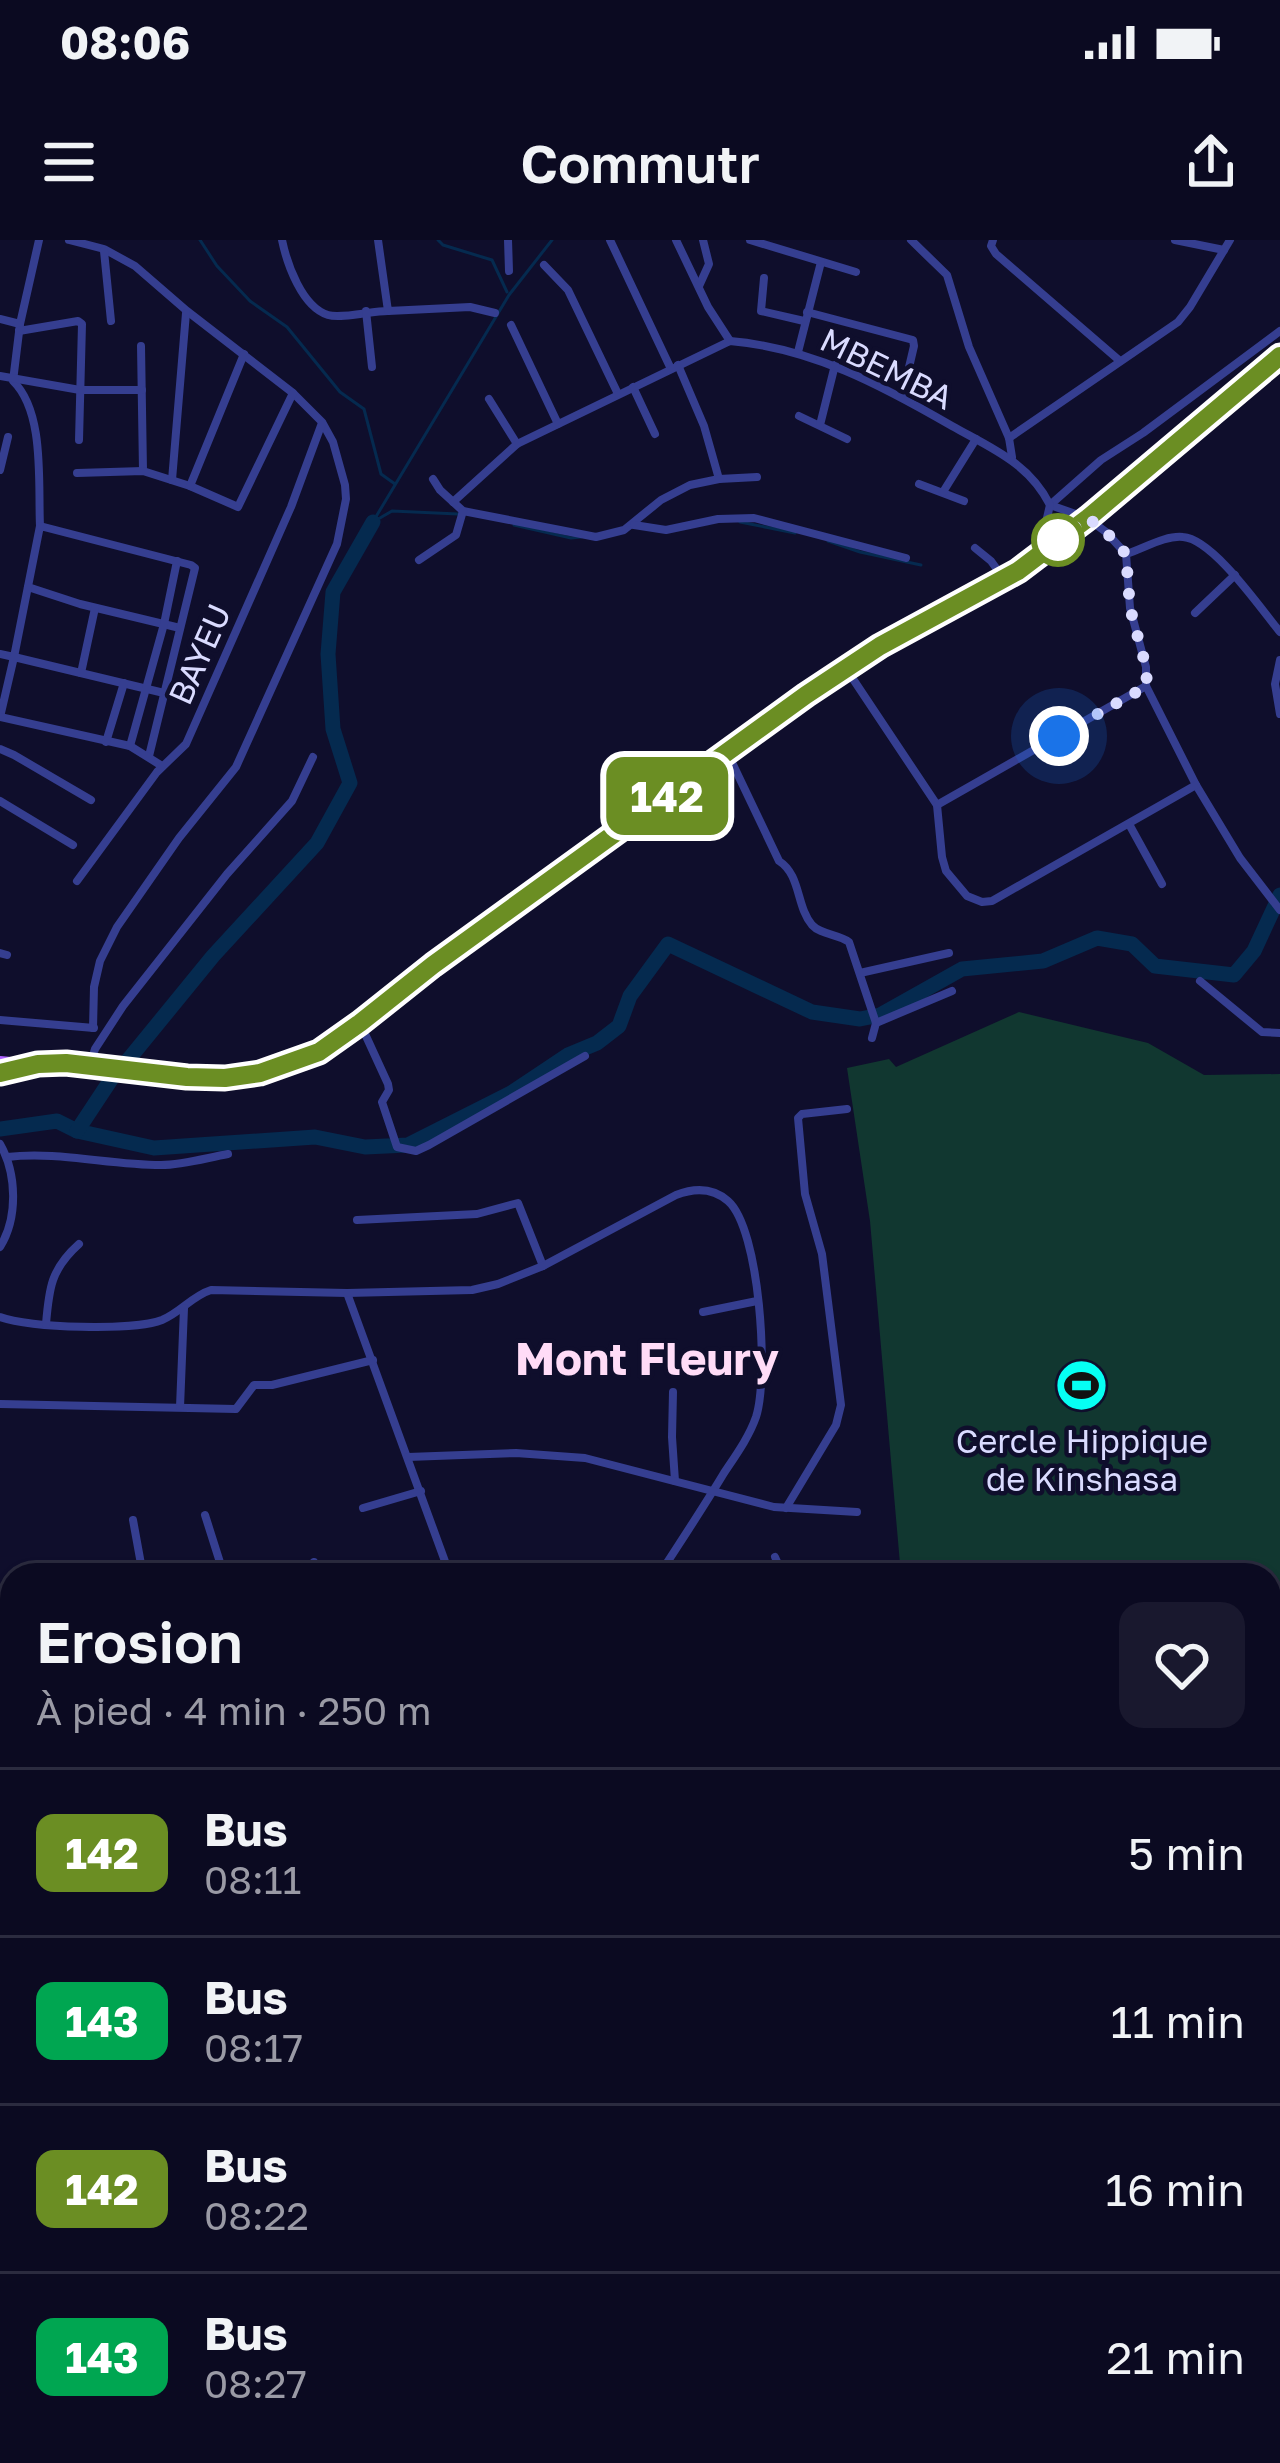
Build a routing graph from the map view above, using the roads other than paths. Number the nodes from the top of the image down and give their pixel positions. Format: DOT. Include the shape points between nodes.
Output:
graph roads {
  1 [pos="39,240"];
  2 [pos="70,240"];
  3 [pos="282,240"];
  4 [pos="378,240"];
  5 [pos="508,240"];
  6 [pos="610,240"];
  7 [pos="676,240"];
  8 [pos="703,240"];
  9 [pos="750,240"];
  10 [pos="910,240"];
  11 [pos="993,240"];
  12 [pos="1174,240"];
  13 [pos="1230,240"];
  14 [pos="88,242"];
  15 [pos="104,249"];
  16 [pos="1224,250"];
  17 [pos="821,262"];
  18 [pos="544,265"];
  19 [pos="509,271"];
  20 [pos="856,272"];
  21 [pos="764,278"];
  22 [pos="698,288"];
  23 [pos="187,311"];
  24 [pos="366,311"];
  25 [pos="388,311"];
  26 [pos="495,313"];
  27 [pos="805,317"];
  28 [pos="0,320"];
  29 [pos="111,321"];
  30 [pos="511,325"];
  31 [pos="20,328"];
  32 [pos="1280,332"];
  33 [pos="730,341"];
  34 [pos="141,346"];
  35 [pos="798,352"];
  36 [pos="244,354"];
  37 [pos="1280,356"];
  38 [pos="1120,361"];
  39 [pos="835,365"];
  40 [pos="371,367"];
  41 [pos="675,367"];
  42 [pos="0,376"];
  43 [pos="13,381"];
  44 [pos="633,387"];
  45 [pos="80,390"];
  46 [pos="142,390"];
  47 [pos="293,392"];
  48 [pos="618,394"];
  49 [pos="902,397"];
  50 [pos="489,399"];
  51 [pos="799,416"];
  52 [pos="322,422"];
  53 [pos="558,424"];
  54 [pos="820,425"];
  55 [pos="655,434"];
  56 [pos="8,437"];
  57 [pos="1009,437"];
  58 [pos="847,439"];
  59 [pos="976,439"];
  60 [pos="79,440"];
  61 [pos="517,444"];
  62 [pos="1012,459"];
  63 [pos="0,470"];
  64 [pos="143,471"];
  65 [pos="77,473"];
  66 [pos="758,477"];
  67 [pos="433,479"];
  68 [pos="719,479"];
  69 [pos="172,480"];
  70 [pos="919,484"];
  71 [pos="190,486"];
  72 [pos="943,492"];
  73 [pos="964,501"];
  74 [pos="453,502"];
  75 [pos="1050,505"];
  76 [pos="462,516"];
  77 [pos="1088,518"];
  78 [pos="632,525"];
  79 [pos="40,526"];
  80 [pos="974,548"];
  81 [pos="1039,554"];
  82 [pos="1126,554"];
  83 [pos="906,558"];
  84 [pos="418,560"];
  85 [pos="177,561"];
  86 [pos="1235,575"];
  87 [pos="1004,579"];
  88 [pos="28,587"];
  89 [pos="95,608"];
  90 [pos="1196,613"];
  91 [pos="164,624"];
  92 [pos="180,628"];
  93 [pos="1280,632"];
  94 [pos="0,654"];
  95 [pos="14,657"];
  96 [pos="1280,660"];
  97 [pos="847,670"];
  98 [pos="81,673"];
  99 [pos="124,683"];
  100 [pos="1147,686"];
  101 [pos="146,688"];
  102 [pos="164,693"];
  103 [pos="1280,714"];
  104 [pos="0,717"];
  105 [pos="106,742"];
  106 [pos="130,746"];
  107 [pos="0,749"];
  108 [pos="727,752"];
  109 [pos="149,756"];
  110 [pos="313,757"];
  111 [pos="162,766"];
  112 [pos="1196,785"];
  113 [pos="91,800"];
  114 [pos="0,801"];
  115 [pos="937,805"];
  116 [pos="1129,824"];
  117 [pos="73,845"];
  118 [pos="77,881"];
  119 [pos="1162,884"];
  120 [pos="1280,910"];
  121 [pos="949,952"];
  122 [pos="860,974"];
  123 [pos="1200,980"];
  124 [pos="952,991"];
  125 [pos="0,1020"];
  126 [pos="875,1021"];
  127 [pos="360,1023"];
  128 [pos="93,1028"];
  129 [pos="107,1029"];
  130 [pos="1280,1033"];
  131 [pos="872,1038"];
  132 [pos="585,1056"];
  133 [pos="0,1060"];
  134 [pos="38,1064"];
  135 [pos="90,1065"];
  136 [pos="14,1068"];
  137 [pos="0,1073"];
  138 [pos="0,1084"];
  139 [pos="848,1109"];
  140 [pos="2,1150"];
  141 [pos="228,1154"];
  142 [pos="357,1220"];
  143 [pos="79,1244"];
  144 [pos="0,1247"];
  145 [pos="543,1266"];
  146 [pos="347,1293"];
  147 [pos="757,1301"];
  148 [pos="184,1307"];
  149 [pos="703,1312"];
  150 [pos="0,1318"];
  151 [pos="46,1324"];
  152 [pos="373,1360"];
  153 [pos="673,1392"];
  154 [pos="0,1404"];
  155 [pos="180,1407"];
  156 [pos="408,1457"];
  157 [pos="675,1480"];
  158 [pos="714,1490"];
  159 [pos="421,1491"];
  160 [pos="363,1508"];
  161 [pos="786,1508"];
  162 [pos="857,1512"];
  163 [pos="205,1515"];
  164 [pos="133,1520"];
  165 [pos="775,1557"];
  166 [pos="141,1563"];
  167 [pos="220,1563"];
  168 [pos="446,1563"];
  169 [pos="667,1563"];
  170 [pos="778,1563"];
  1 -- 31 [label="street"];
  2 -- 14 [label="street"];
  3 -- 24 [label="street" via="290,273 321,312"];
  4 -- 25 [label="street"];
  5 -- 19 [label="street"];
  6 -- 41 [label="street"];
  7 -- 22 [label="street"];
  8 -- 22 [label="street" via="709,264"];
  9 -- 17 [label="street"];
  10 -- 57 [label="street" via="947,274"];
  11 -- 38 [label="street" via="993,250"];
  12 -- 16 [label="street"];
  13 -- 16 [label="street"];
  14 -- 15 [label="street"];
  15 -- 23 [label="street"];
  15 -- 29 [label="street"];
  16 -- 38 [label="street" via="1183,317"];
  17 -- 20 [label="street"];
  17 -- 27 [label="street"];
  18 -- 48 [label="street" via="568,290"];
  21 -- 27 [label="street" via="761,311"];
  22 -- 33 [label="street"];
  23 -- 36 [label="street"];
  23 -- 69 [label="street"];
  24 -- 25 [label="street"];
  24 -- 40 [label="street"];
  25 -- 26 [label="street"];
  27 -- 35 [label="street"];
  27 -- 49 [label="street" via="913,340"];
  28 -- 31 [label="street"];
  30 -- 53 [label="street"];
  31 -- 43 [label="street"];
  31 -- 45 [label="street" via="81,322"];
  32 -- 75 [label="street"];
  33 -- 35 [label="street, MBEMBA"];
  33 -- 41 [label="street"];
  34 -- 46 [label="street"];
  35 -- 39 [label="street, MBEMBA"];
  36 -- 47 [label="street"];
  36 -- 71 [label="street"];
  37 -- 77 [label="main road"];
  38 -- 57 [label="street"];
  39 -- 49 [label="street, MBEMBA"];
  39 -- 54 [label="street"];
  41 -- 44 [label="street"];
  41 -- 68 [label="street"];
  42 -- 43 [label="street"];
  43 -- 45 [label="street"];
  43 -- 79 [label="street" via="35,429"];
  44 -- 48 [label="street"];
  44 -- 55 [label="street"];
  45 -- 46 [label="street"];
  45 -- 60 [label="street"];
  46 -- 64 [label="street"];
  47 -- 52 [label="street"];
  47 -- 71 [label="street" via="240,506"];
  48 -- 53 [label="street"];
  49 -- 59 [label="street, MBEMBA"];
  50 -- 61 [label="street"];
  51 -- 54 [label="street"];
  52 -- 111 [label="street, BAYEU" via="189,737"];
  52 -- 128 [label="street" via="346,492 337,544 236,767 117,927 100,961"];
  53 -- 61 [label="street"];
  54 -- 58 [label="street"];
  56 -- 63 [label="street"];
  57 -- 62 [label="street"];
  59 -- 62 [label="street, MBEMBA"];
  59 -- 72 [label="street"];
  61 -- 74 [label="street"];
  62 -- 75 [label="street, MBEMBA"];
  64 -- 65 [label="street"];
  64 -- 69 [label="street"];
  66 -- 68 [label="street"];
  67 -- 74 [label="street"];
  68 -- 78 [label="street" via="690,484"];
  69 -- 71 [label="street"];
  70 -- 72 [label="street"];
  72 -- 73 [label="street"];
  74 -- 76 [label="street"];
  75 -- 77 [label="street"];
  75 -- 81 [label="street"];
  76 -- 78 [label="street" via="584,536"];
  76 -- 84 [label="street" via="456,536"];
  77 -- 81 [label="main road"];
  77 -- 82 [label="street"];
  78 -- 83 [label="street" via="666,530 754,518"];
  79 -- 85 [label="street"];
  79 -- 88 [label="street"];
  80 -- 87 [label="street"];
  81 -- 87 [label="main road"];
  82 -- 86 [label="street" via="1183,537"];
  82 -- 100 [label="street"];
  85 -- 91 [label="street"];
  85 -- 92 [label="street" via="195,568"];
  86 -- 90 [label="street"];
  86 -- 93 [label="street"];
  87 -- 97 [label="main road"];
  88 -- 89 [label="street"];
  88 -- 95 [label="street"];
  89 -- 91 [label="street"];
  89 -- 98 [label="street"];
  91 -- 92 [label="street"];
  91 -- 101 [label="street"];
  92 -- 102 [label="street"];
  94 -- 95 [label="street"];
  95 -- 98 [label="street"];
  95 -- 104 [label="street"];
  96 -- 103 [label="street"];
  97 -- 108 [label="main road"];
  97 -- 115 [label="street"];
  98 -- 99 [label="street"];
  99 -- 101 [label="street"];
  99 -- 105 [label="street"];
  100 -- 112 [label="street"];
  100 -- 115 [label="street"];
  101 -- 102 [label="street"];
  101 -- 106 [label="street"];
  102 -- 109 [label="street"];
  104 -- 105 [label="street"];
  105 -- 106 [label="street"];
  106 -- 109 [label="street"];
  107 -- 113 [label="street"];
  108 -- 122 [label="street" via="810,922 847,938"];
  108 -- 127 [label="main road"];
  109 -- 111 [label="street"];
  110 -- 129 [label="street" via="292,801"];
  111 -- 118 [label="street, BAYEU"];
  112 -- 116 [label="street"];
  112 -- 120 [label="street"];
  114 -- 117 [label="street"];
  115 -- 116 [label="street" via="946,871 982,902"];
  116 -- 119 [label="street"];
  121 -- 122 [label="street"];
  122 -- 126 [label="street"];
  123 -- 130 [label="street" via="1262,1032"];
  124 -- 126 [label="street"];
  125 -- 128 [label="street"];
  126 -- 131 [label="street"];
  127 -- 132 [label="street" via="388,1084 382,1102 396,1145 416,1151"];
  127 -- 135 [label="main road" via="319,1052 260,1073 187,1077"];
  128 -- 129 [label="street"];
  129 -- 135 [label="street"];
  133 -- 134 [label="main road"];
  134 -- 135 [label="main road"];
  134 -- 136 [label="main road"];
  136 -- 137 [label="main road"];
  136 -- 138 [label="main road"];
  139 -- 161 [label="street" via="798,1118 841,1405"];
  140 -- 141 [label="street" via="163,1165"];
  140 -- 144 [label="street" via="12,1219"];
  142 -- 145 [label="street" via="477,1214 513,1202"];
  143 -- 151 [label="street" via="52,1280"];
  145 -- 146 [label="street" via="472,1290"];
  145 -- 147 [label="street" via="702,1189 736,1211"];
  146 -- 148 [label="street" via="211,1290"];
  146 -- 152 [label="street"];
  147 -- 149 [label="street"];
  147 -- 158 [label="street" via="761,1397"];
  148 -- 151 [label="street" via="154,1323"];
  148 -- 155 [label="street"];
  150 -- 151 [label="street"];
  152 -- 155 [label="street" via="254,1385 236,1409"];
  152 -- 156 [label="street"];
  153 -- 157 [label="street"];
  154 -- 155 [label="street"];
  156 -- 157 [label="street" via="585,1458"];
  156 -- 159 [label="street"];
  157 -- 158 [label="street"];
  158 -- 161 [label="street"];
  158 -- 169 [label="street"];
  159 -- 160 [label="street"];
  159 -- 168 [label="street"];
  161 -- 162 [label="street"];
  163 -- 167 [label="street"];
  164 -- 166 [label="street"];
  165 -- 170 [label="street"];
}
